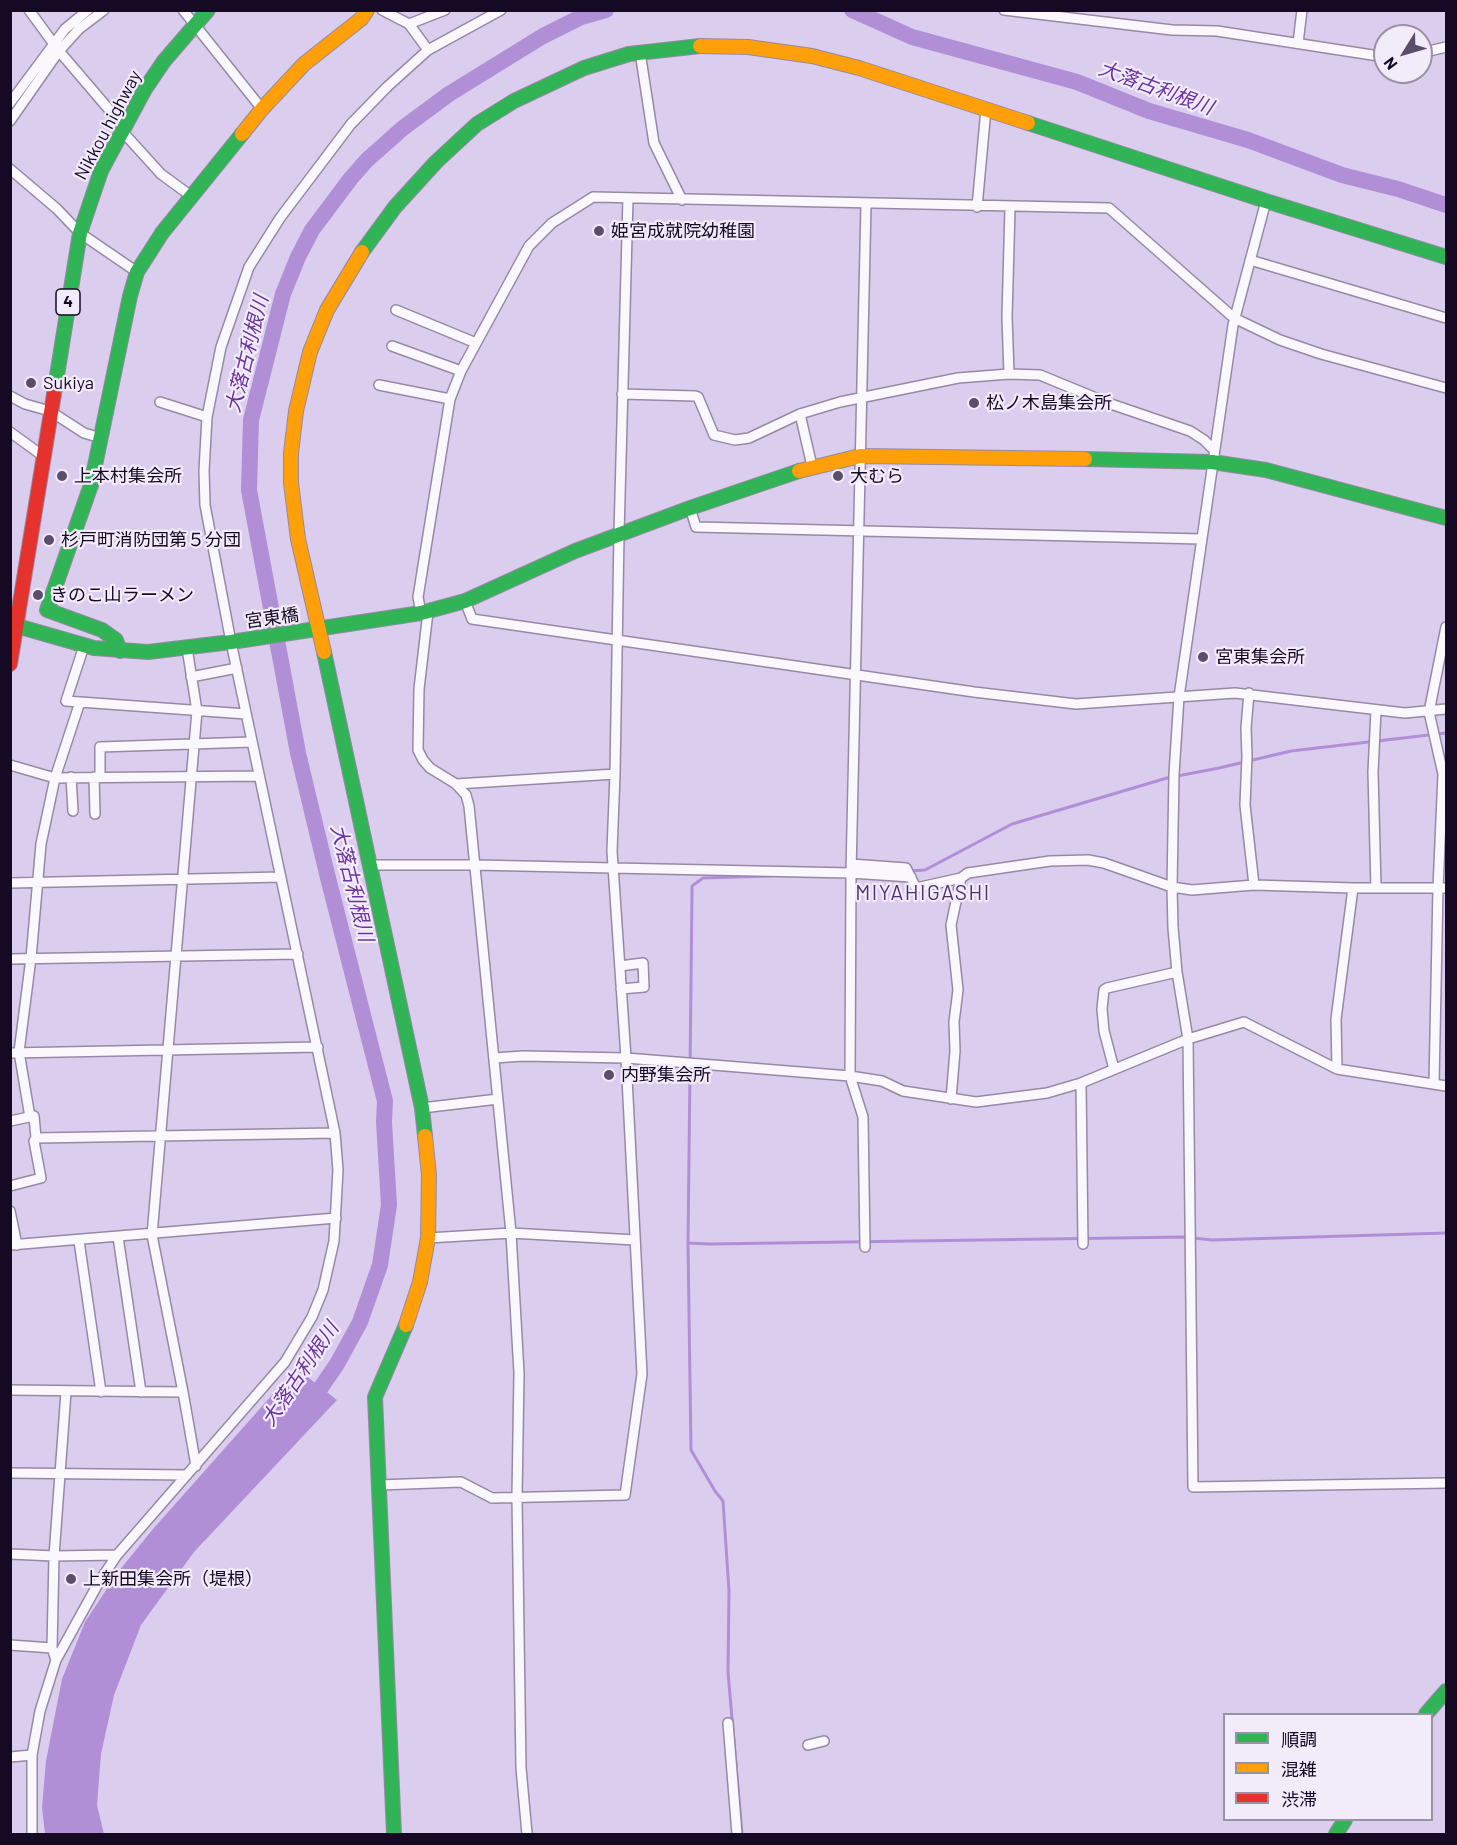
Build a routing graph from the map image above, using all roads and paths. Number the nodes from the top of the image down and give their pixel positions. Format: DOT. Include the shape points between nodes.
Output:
graph roads {
  1 [pos="29,10"];
  2 [pos="88,10"];
  3 [pos="104,10"];
  4 [pos="183,10"];
  5 [pos="208,10"];
  6 [pos="367,10"];
  7 [pos="382,10"];
  8 [pos="445,10"];
  9 [pos="501,10"];
  10 [pos="1005,10"];
  11 [pos="1302,10"];
  12 [pos="1035,13"];
  13 [pos="195,23"];
  14 [pos="409,24"];
  15 [pos="1299,43"];
  16 [pos="56,47"];
  17 [pos="428,50"];
  18 [pos="640,52"];
  19 [pos="1373,55"];
  20 [pos="10,104"];
  21 [pos="262,109"];
  22 [pos="986,110"];
  23 [pos="10,121"];
  24 [pos="123,129"];
  25 [pos="10,169"];
  26 [pos="191,196"];
  27 [pos="628,198"];
  28 [pos="682,200"];
  29 [pos="1266,201"];
  30 [pos="866,204"];
  31 [pos="977,207"];
  32 [pos="1010,208"];
  33 [pos="80,233"];
  34 [pos="1446,257"];
  35 [pos="1250,260"];
  36 [pos="137,272"];
  37 [pos="396,310"];
  38 [pos="1234,318"];
  39 [pos="1446,318"];
  40 [pos="476,343"];
  41 [pos="392,346"];
  42 [pos="461,371"];
  43 [pos="1009,374"];
  44 [pos="379,385"];
  45 [pos="1446,388"];
  46 [pos="622,394"];
  47 [pos="10,396"];
  48 [pos="450,399"];
  49 [pos="861,399"];
  50 [pos="160,402"];
  51 [pos="50,411"];
  52 [pos="800,414"];
  53 [pos="207,417"];
  54 [pos="10,432"];
  55 [pos="101,438"];
  56 [pos="43,456"];
  57 [pos="860,456"];
  58 [pos="1213,456"];
  59 [pos="812,466"];
  60 [pos="690,508"];
  61 [pos="1446,518"];
  62 [pos="858,531"];
  63 [pos="619,534"];
  64 [pos="1202,539"];
  65 [pos="465,601"];
  66 [pos="425,613"];
  67 [pos="14,626"];
  68 [pos="1446,627"];
  69 [pos="319,629"];
  70 [pos="618,640"];
  71 [pos="231,642"];
  72 [pos="84,646"];
  73 [pos="187,648"];
  74 [pos="120,651"];
  75 [pos="10,664"];
  76 [pos="237,668"];
  77 [pos="855,674"];
  78 [pos="191,677"];
  79 [pos="1249,693"];
  80 [pos="1179,697"];
  81 [pos="80,702"];
  82 [pos="1446,709"];
  83 [pos="1376,710"];
  84 [pos="196,711"];
  85 [pos="1429,712"];
  86 [pos="246,714"];
  87 [pos="252,742"];
  88 [pos="194,743"];
  89 [pos="10,765"];
  90 [pos="615,774"];
  91 [pos="191,776"];
  92 [pos="259,776"];
  93 [pos="71,777"];
  94 [pos="97,777"];
  95 [pos="55,778"];
  96 [pos="456,784"];
  97 [pos="73,811"];
  98 [pos="95,814"];
  99 [pos="370,865"];
  100 [pos="475,865"];
  101 [pos="613,868"];
  102 [pos="851,869"];
  103 [pos="281,876"];
  104 [pos="961,878"];
  105 [pos="183,879"];
  106 [pos="10,883"];
  107 [pos="38,883"];
  108 [pos="1254,885"];
  109 [pos="1172,887"];
  110 [pos="1353,888"];
  111 [pos="1376,888"];
  112 [pos="1442,888"];
  113 [pos="298,954"];
  114 [pos="176,957"];
  115 [pos="31,958"];
  116 [pos="10,959"];
  117 [pos="620,966"];
  118 [pos="1177,972"];
  119 [pos="621,989"];
  120 [pos="1188,1039"];
  121 [pos="318,1047"];
  122 [pos="168,1050"];
  123 [pos="15,1053"];
  124 [pos="494,1058"];
  125 [pos="626,1058"];
  126 [pos="1114,1069"];
  127 [pos="1337,1069"];
  128 [pos="850,1076"];
  129 [pos="1081,1083"];
  130 [pos="1434,1084"];
  131 [pos="1446,1086"];
  132 [pos="498,1099"];
  133 [pos="951,1099"];
  134 [pos="422,1108"];
  135 [pos="30,1117"];
  136 [pos="10,1121"];
  137 [pos="335,1133"];
  138 [pos="161,1136"];
  139 [pos="36,1138"];
  140 [pos="10,1186"];
  141 [pos="10,1211"];
  142 [pos="336,1218"];
  143 [pos="511,1233"];
  144 [pos="152,1235"];
  145 [pos="118,1237"];
  146 [pos="428,1238"];
  147 [pos="635,1240"];
  148 [pos="79,1241"];
  149 [pos="1083,1244"];
  150 [pos="14,1245"];
  151 [pos="865,1247"];
  152 [pos="10,1390"];
  153 [pos="66,1392"];
  154 [pos="101,1392"];
  155 [pos="141,1392"];
  156 [pos="183,1392"];
  157 [pos="196,1466"];
  158 [pos="10,1473"];
  159 [pos="59,1473"];
  160 [pos="187,1475"];
  161 [pos="1446,1483"];
  162 [pos="379,1485"];
  163 [pos="517,1497"];
  164 [pos="10,1554"];
  165 [pos="117,1555"];
  166 [pos="54,1556"];
  167 [pos="10,1645"];
  168 [pos="52,1648"];
  169 [pos="56,1660"];
  170 [pos="1446,1691"];
  171 [pos="1427,1713"];
  172 [pos="728,1723"];
  173 [pos="824,1741"];
  174 [pos="808,1745"];
  175 [pos="32,1755"];
  176 [pos="10,1757"];
  177 [pos="1344,1821"];
  178 [pos="32,1834"];
  179 [pos="394,1834"];
  180 [pos="527,1834"];
  181 [pos="737,1834"];
  182 [pos="1336,1834"];
  1 -- 16 [label="street"];
  2 -- 16 [label="street" via="65,29"];
  3 -- 16 [label="street"];
  4 -- 13 [label="street"];
  5 -- 13 [label="main road, Nikkou highway / 4"];
  6 -- 21 [label="main road" via="304,64"];
  7 -- 14 [label="street"];
  8 -- 14 [label="street"];
  9 -- 17 [label="street"];
  10 -- 12 [label="street"];
  11 -- 15 [label="street"];
  12 -- 15 [label="street"];
  13 -- 21 [label="street"];
  13 -- 24 [label="main road, Nikkou highway / 4" via="164,61"];
  14 -- 17 [label="street"];
  15 -- 19 [label="street"];
  16 -- 20 [label="street"];
  16 -- 23 [label="street"];
  16 -- 24 [label="street"];
  17 -- 53 [label="street" via="351,124 280,218 249,267 221,347"];
  18 -- 22 [label="main road" via="702,46 748,47 812,56"];
  18 -- 28 [label="street" via="654,143"];
  18 -- 69 [label="main road" via="584,68 514,101 477,124 395,207 338,289 310,352 291,453 298,539"];
  21 -- 26 [label="main road"];
  22 -- 29 [label="main road"];
  22 -- 31 [label="street"];
  24 -- 26 [label="street" via="161,174"];
  24 -- 33 [label="main road, Nikkou highway / 4" via="101,171"];
  25 -- 33 [label="street"];
  26 -- 36 [label="main road"];
  27 -- 28 [label="street"];
  27 -- 40 [label="street" via="593,197 552,223 529,246"];
  27 -- 46 [label="street"];
  28 -- 30 [label="street"];
  29 -- 34 [label="main road"];
  29 -- 35 [label="street"];
  30 -- 31 [label="street"];
  30 -- 49 [label="street"];
  31 -- 32 [label="street"];
  32 -- 38 [label="street" via="1109,208"];
  32 -- 43 [label="street" via="1006,317"];
  33 -- 36 [label="street"];
  33 -- 51 [label="main road, Nikkou highway / 4"];
  35 -- 38 [label="street"];
  35 -- 39 [label="street"];
  36 -- 55 [label="main road"];
  37 -- 40 [label="street"];
  38 -- 45 [label="street" via="1320,354"];
  38 -- 58 [label="street"];
  40 -- 42 [label="street"];
  41 -- 42 [label="street"];
  42 -- 48 [label="street"];
  43 -- 49 [label="street" via="958,378"];
  43 -- 58 [label="street" via="1040,375 1190,431 1204,440"];
  44 -- 48 [label="street"];
  46 -- 52 [label="street" via="699,397 714,435 735,440 749,438"];
  46 -- 63 [label="street"];
  47 -- 51 [label="street"];
  48 -- 66 [label="street" via="418,597"];
  49 -- 52 [label="street"];
  49 -- 57 [label="street"];
  50 -- 53 [label="street"];
  51 -- 55 [label="street" via="76,429"];
  51 -- 56 [label="main road, Nikkou highway / 4"];
  52 -- 59 [label="street"];
  53 -- 71 [label="street" via="206,505"];
  54 -- 56 [label="street"];
  55 -- 74 [label="main road" via="91,485 47,610 102,630 116,640"];
  56 -- 67 [label="main road, Nikkou highway / 4"];
  57 -- 58 [label="main road, 宮東橋"];
  57 -- 59 [label="main road, 宮東橋"];
  57 -- 62 [label="street"];
  58 -- 61 [label="main road, 宮東橋"];
  58 -- 64 [label="street"];
  59 -- 60 [label="main road, 宮東橋"];
  60 -- 62 [label="street" via="696,527"];
  60 -- 63 [label="main road, 宮東橋"];
  62 -- 64 [label="street"];
  62 -- 77 [label="street"];
  63 -- 65 [label="main road, 宮東橋"];
  63 -- 70 [label="street"];
  64 -- 80 [label="street"];
  65 -- 66 [label="main road, 宮東橋"];
  65 -- 70 [label="street" via="472,619"];
  66 -- 69 [label="main road, 宮東橋"];
  66 -- 96 [label="street" via="418,750 430,768"];
  67 -- 72 [label="main road, 宮東橋"];
  67 -- 75 [label="main road, Nikkou highway / 4"];
  68 -- 85 [label="street"];
  69 -- 71 [label="main road, 宮東橋"];
  69 -- 99 [label="main road"];
  70 -- 77 [label="street"];
  70 -- 90 [label="street"];
  71 -- 73 [label="main road, 宮東橋"];
  71 -- 76 [label="street"];
  72 -- 74 [label="main road, 宮東橋"];
  72 -- 81 [label="street" via="66,701"];
  73 -- 74 [label="main road, 宮東橋"];
  73 -- 78 [label="street"];
  76 -- 78 [label="street"];
  76 -- 86 [label="street"];
  77 -- 80 [label="street" via="1076,704"];
  77 -- 102 [label="street"];
  78 -- 84 [label="street"];
  79 -- 80 [label="street"];
  79 -- 83 [label="street"];
  79 -- 108 [label="street" via="1245,806"];
  80 -- 109 [label="street"];
  81 -- 84 [label="street"];
  81 -- 95 [label="street"];
  82 -- 85 [label="street"];
  83 -- 85 [label="street"];
  83 -- 111 [label="street"];
  84 -- 86 [label="street"];
  84 -- 88 [label="street"];
  85 -- 112 [label="street" via="1443,774"];
  86 -- 87 [label="street"];
  87 -- 88 [label="street"];
  87 -- 92 [label="street"];
  88 -- 91 [label="street"];
  88 -- 94 [label="street" via="100,747"];
  89 -- 95 [label="street"];
  90 -- 96 [label="street"];
  90 -- 101 [label="street"];
  91 -- 92 [label="street"];
  91 -- 94 [label="street"];
  91 -- 105 [label="street"];
  92 -- 103 [label="street"];
  93 -- 94 [label="street"];
  93 -- 95 [label="street"];
  93 -- 97 [label="street"];
  94 -- 98 [label="street"];
  95 -- 107 [label="street" via="44,824"];
  96 -- 100 [label="street" via="466,795 469,806"];
  99 -- 100 [label="street"];
  99 -- 134 [label="main road"];
  100 -- 101 [label="street"];
  100 -- 124 [label="street"];
  101 -- 102 [label="street"];
  101 -- 117 [label="street"];
  102 -- 104 [label="street" via="906,868 916,888"];
  102 -- 128 [label="street"];
  103 -- 105 [label="street"];
  103 -- 113 [label="street"];
  104 -- 109 [label="street" via="968,873 1050,861 1088,860"];
  104 -- 133 [label="street" via="951,925 958,990"];
  105 -- 107 [label="street"];
  105 -- 114 [label="street"];
  106 -- 107 [label="street"];
  107 -- 115 [label="street"];
  108 -- 109 [label="street" via="1192,890"];
  108 -- 110 [label="street"];
  109 -- 118 [label="street"];
  110 -- 111 [label="street"];
  110 -- 127 [label="street" via="1336,1019"];
  111 -- 112 [label="street"];
  112 -- 130 [label="street"];
  113 -- 114 [label="street"];
  113 -- 121 [label="street"];
  114 -- 115 [label="street"];
  114 -- 122 [label="street"];
  115 -- 116 [label="street"];
  115 -- 123 [label="street"];
  117 -- 119 [label="street"];
  117 -- 119 [label="street" via="643,963 644,987"];
  118 -- 120 [label="street"];
  118 -- 126 [label="street" via="1104,990 1103,1020"];
  119 -- 125 [label="street"];
  120 -- 126 [label="street"];
  120 -- 127 [label="street" via="1244,1022"];
  120 -- 161 [label="street" via="1193,1487"];
  121 -- 122 [label="street"];
  121 -- 137 [label="street"];
  122 -- 123 [label="street"];
  122 -- 138 [label="street"];
  123 -- 135 [label="street"];
  124 -- 125 [label="street"];
  124 -- 132 [label="street"];
  125 -- 128 [label="street"];
  125 -- 147 [label="street"];
  126 -- 129 [label="street"];
  127 -- 130 [label="street"];
  128 -- 133 [label="street"];
  128 -- 151 [label="street" via="863,1118"];
  129 -- 133 [label="street" via="1047,1093 987,1101"];
  129 -- 149 [label="street"];
  130 -- 131 [label="street"];
  132 -- 134 [label="street"];
  132 -- 143 [label="street"];
  134 -- 146 [label="main road" via="429,1174"];
  135 -- 136 [label="street"];
  135 -- 139 [label="street" via="34,1116"];
  137 -- 138 [label="street"];
  137 -- 142 [label="street"];
  138 -- 139 [label="street"];
  138 -- 144 [label="street"];
  139 -- 140 [label="street" via="41,1178"];
  141 -- 150 [label="street"];
  142 -- 144 [label="street"];
  142 -- 157 [label="street" via="323,1290 312,1317 285,1362"];
  143 -- 146 [label="street"];
  143 -- 147 [label="street"];
  143 -- 163 [label="street" via="519,1373"];
  144 -- 145 [label="street"];
  144 -- 156 [label="street"];
  145 -- 148 [label="street"];
  145 -- 155 [label="street"];
  146 -- 162 [label="main road" via="411,1314 375,1397"];
  147 -- 163 [label="street" via="642,1374 626,1495"];
  148 -- 150 [label="street"];
  148 -- 154 [label="street"];
  152 -- 153 [label="street"];
  153 -- 154 [label="street"];
  153 -- 159 [label="street"];
  154 -- 155 [label="street"];
  155 -- 156 [label="street"];
  156 -- 157 [label="street"];
  157 -- 160 [label="street"];
  158 -- 159 [label="street"];
  159 -- 160 [label="street"];
  159 -- 166 [label="street"];
  160 -- 165 [label="street"];
  162 -- 163 [label="street" via="461,1482 492,1498"];
  162 -- 179 [label="main road"];
  163 -- 180 [label="street" via="521,1768"];
  164 -- 166 [label="street"];
  165 -- 166 [label="street"];
  165 -- 169 [label="street"];
  166 -- 168 [label="street"];
  167 -- 168 [label="street"];
  168 -- 169 [label="street"];
  169 -- 175 [label="street" via="40,1711"];
  170 -- 171 [label="main road"];
  172 -- 181 [label="street"];
  173 -- 174 [label="street"];
  175 -- 176 [label="street"];
  175 -- 178 [label="street"];
  177 -- 182 [label="main road"];
}
